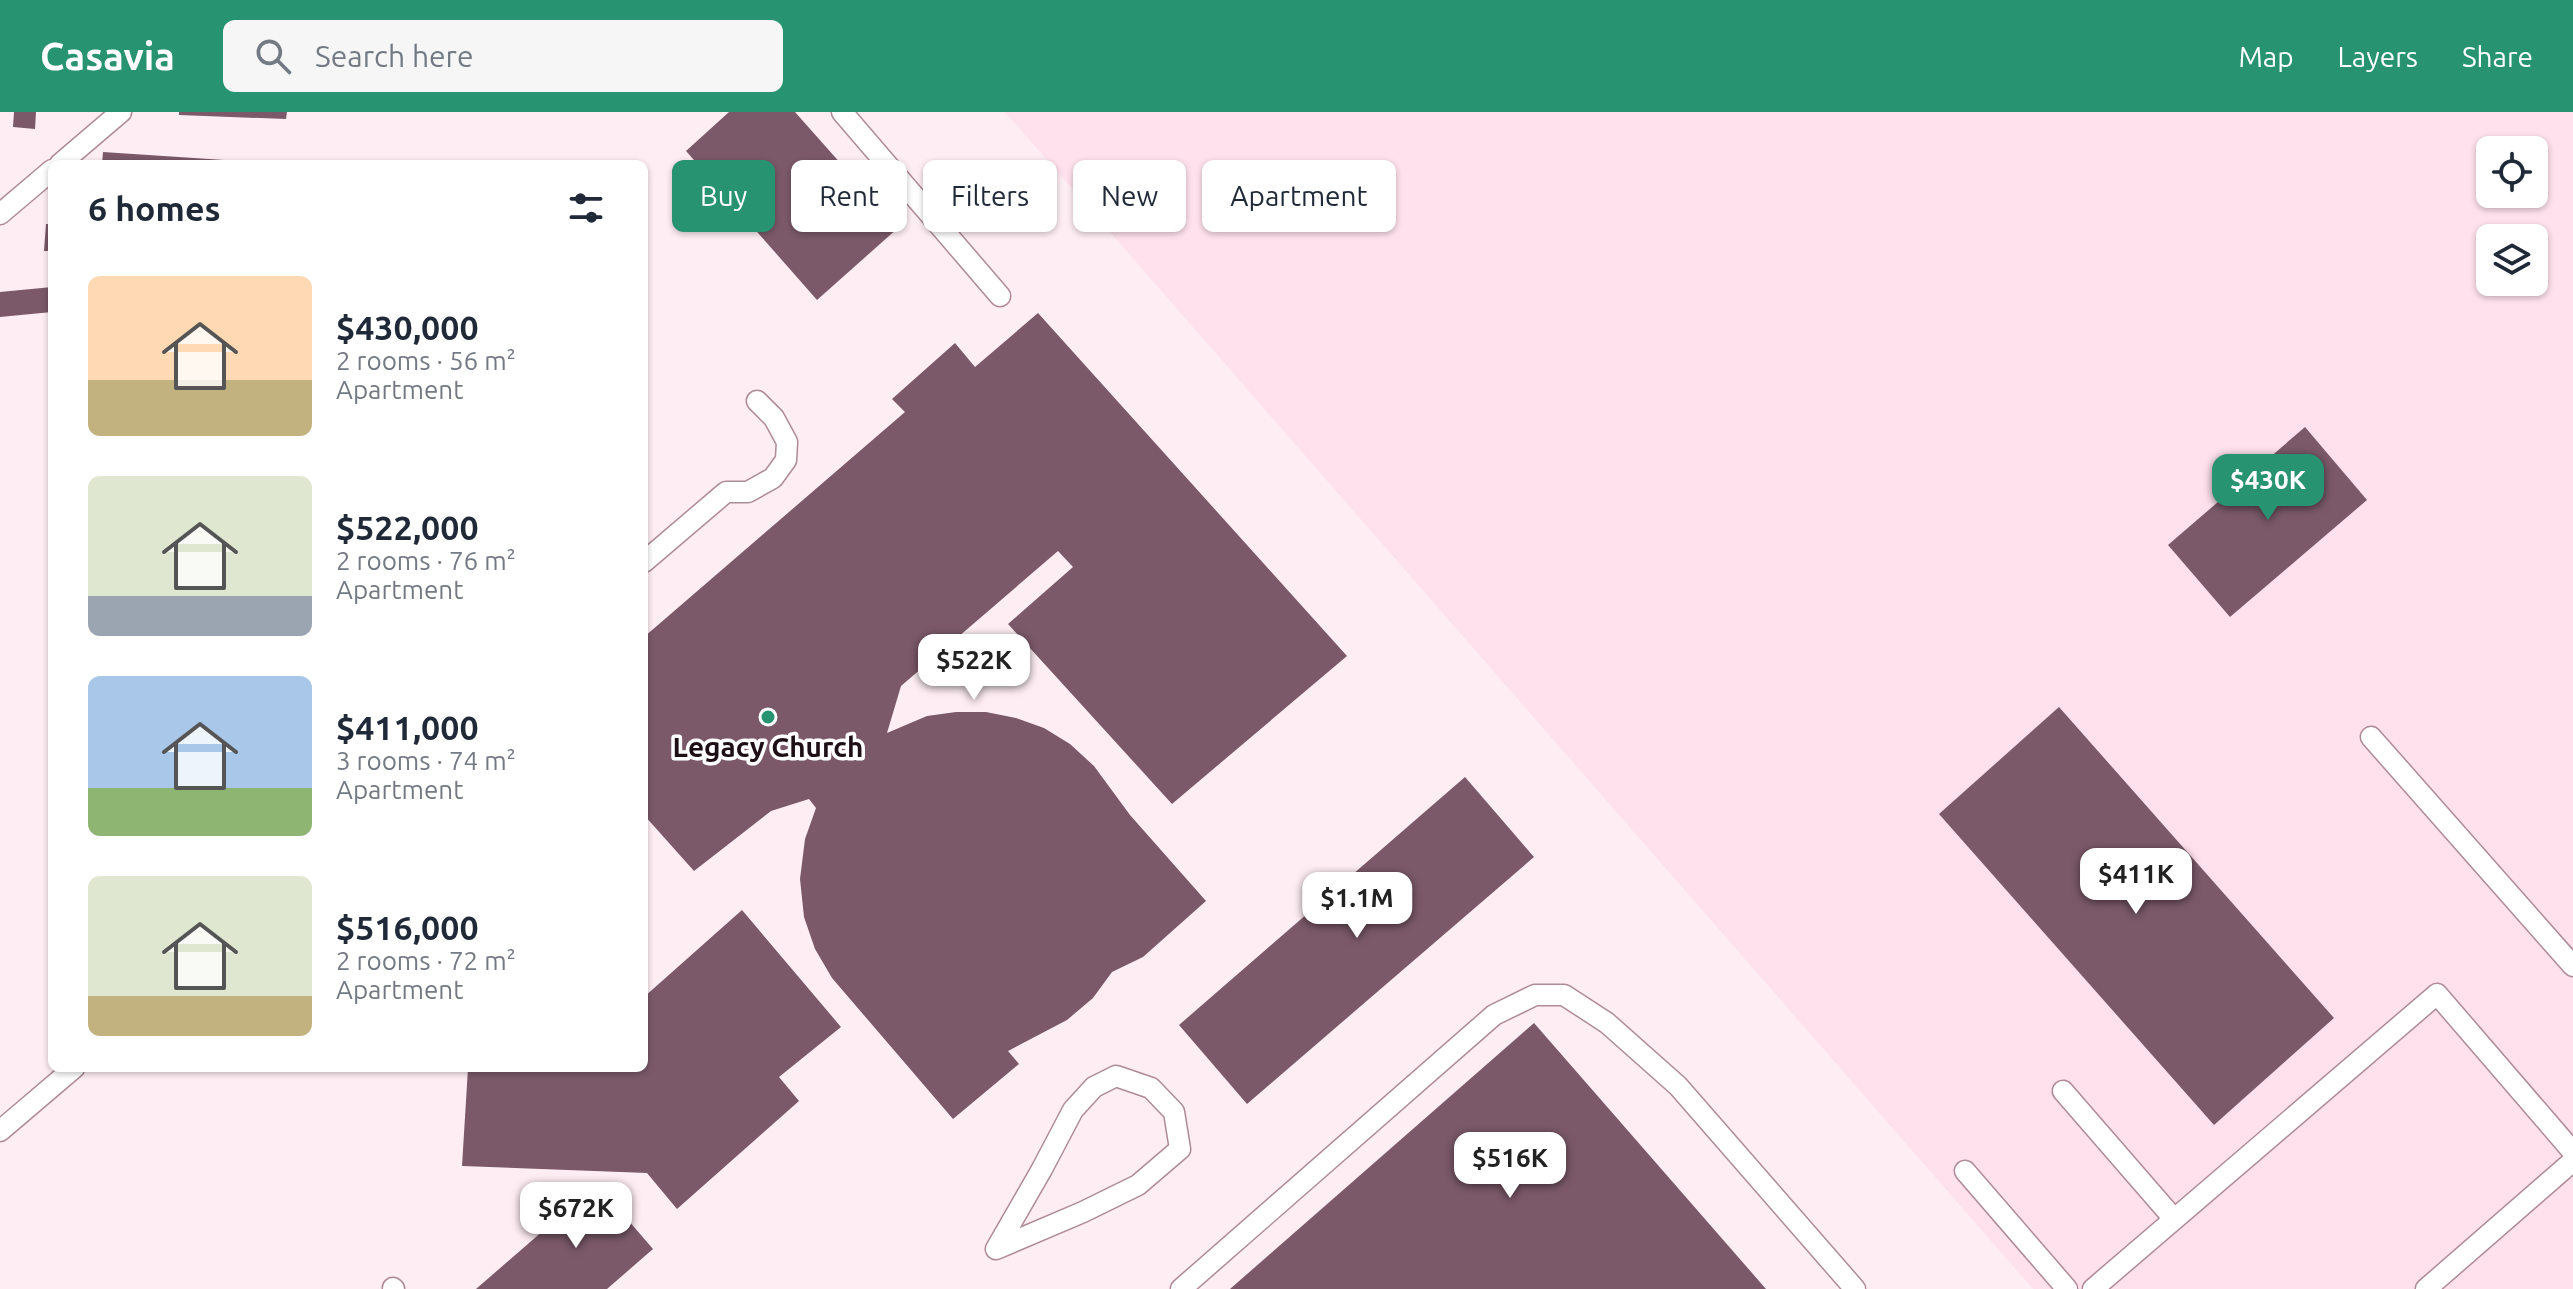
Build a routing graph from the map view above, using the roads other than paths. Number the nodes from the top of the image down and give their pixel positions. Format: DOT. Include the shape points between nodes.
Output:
graph roads {
  1 [pos="121,112"];
  2 [pos="842,112"];
  3 [pos="65,160"];
  4 [pos="48,173"];
  5 [pos="0,214"];
  6 [pos="1000,296"];
  7 [pos="757,401"];
  8 [pos="648,559"];
  9 [pos="2371,737"];
  10 [pos="2573,966"];
  11 [pos="69,1072"];
  12 [pos="2063,1091"];
  13 [pos="0,1131"];
  14 [pos="2573,1152"];
  15 [pos="2573,1161"];
  16 [pos="1965,1171"];
  17 [pos="2174,1219"];
  18 [pos="996,1249"];
  19 [pos="1181,1289"];
  20 [pos="1855,1289"];
  21 [pos="2067,1289"];
  22 [pos="2093,1289"];
  23 [pos="2426,1289"];
  1 -- 3 [label="lane"];
  2 -- 6 [label="lane"];
  4 -- 5 [label="lane"];
  7 -- 8 [label="lane" via="787,442 780,469 748,492 726,492"];
  9 -- 10 [label="lane"];
  11 -- 13 [label="lane"];
  12 -- 17 [label="lane"];
  14 -- 17 [label="lane" via="2437,994"];
  15 -- 23 [label="lane"];
  16 -- 21 [label="lane"];
  17 -- 22 [label="lane"];
  18 -- 18 [label="lane" via="1138,1185 1180,1149 1174,1112 1151,1088 1116,1076 1094,1087 1073,1110"];
  19 -- 20 [label="lane" via="1494,1015 1535,995 1564,995 1607,1023 1678,1086"];
}
